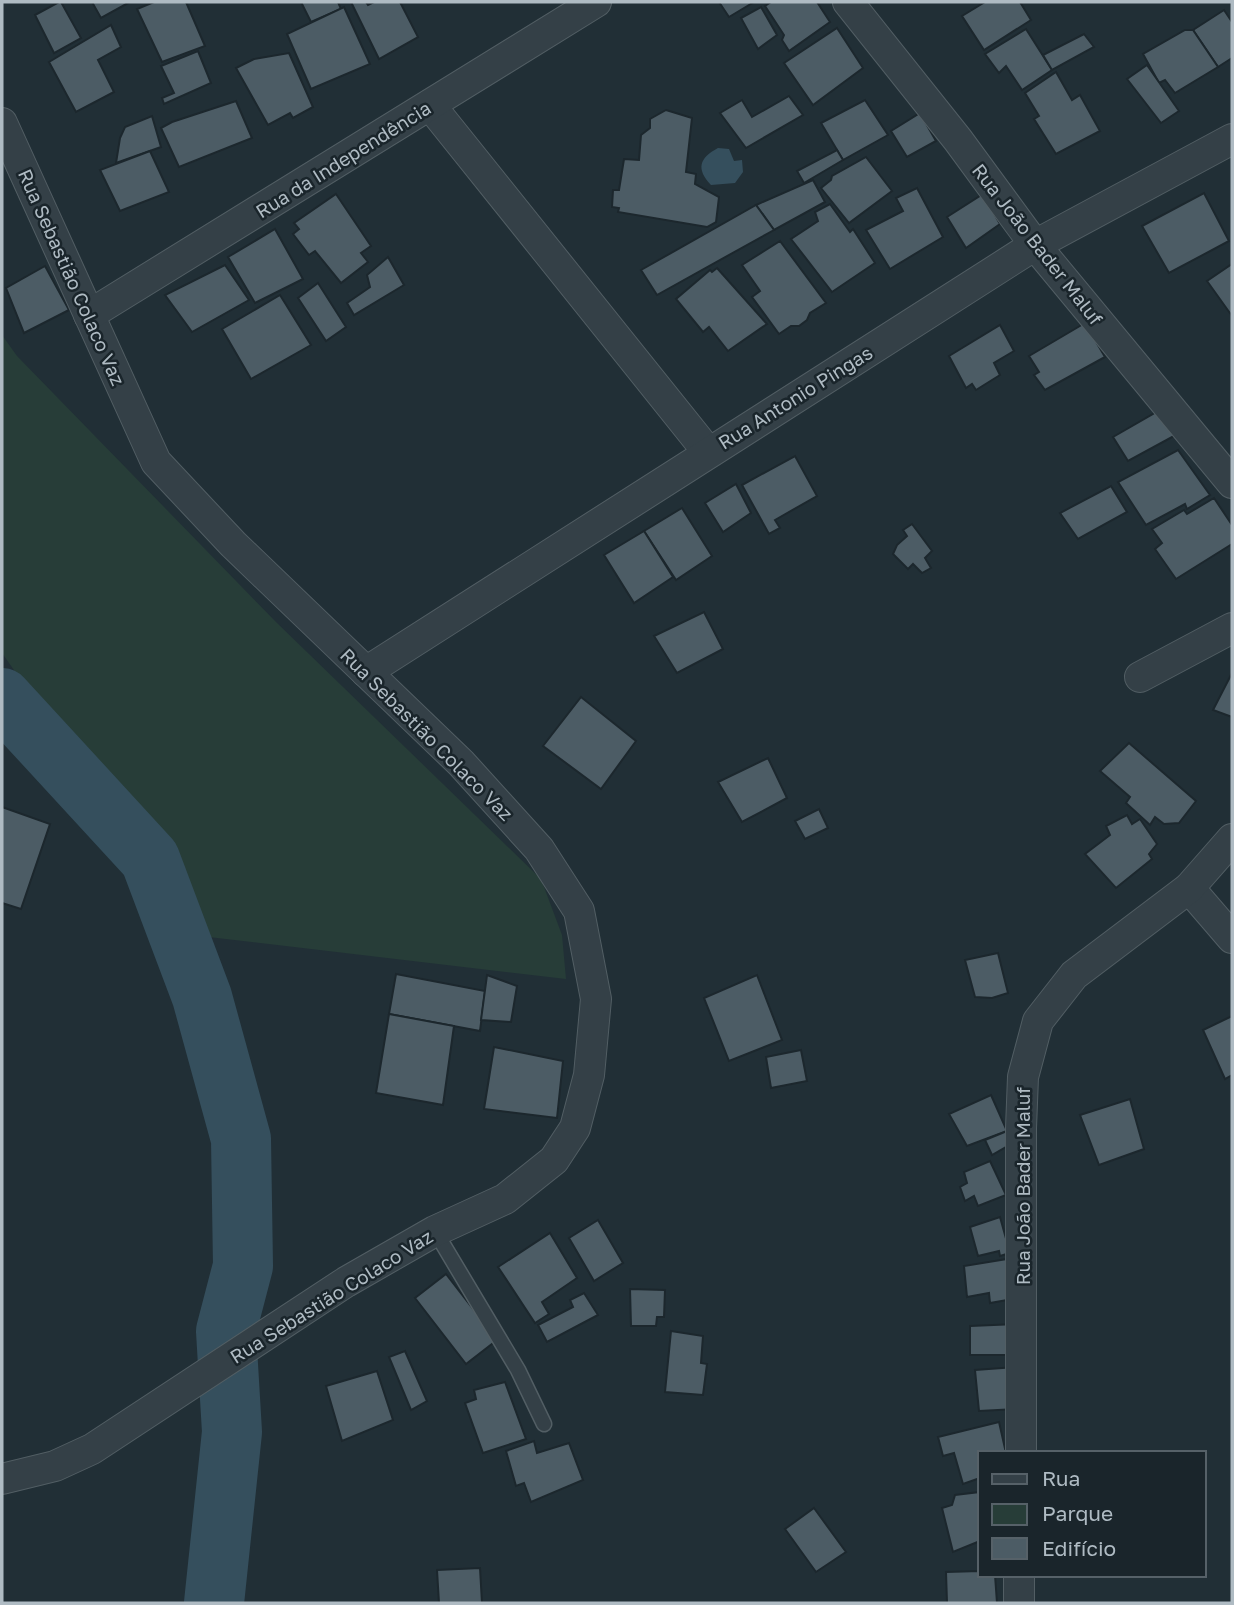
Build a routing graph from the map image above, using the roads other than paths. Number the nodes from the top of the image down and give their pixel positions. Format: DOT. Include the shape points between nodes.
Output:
graph roads {
  1 [pos="596,2"];
  2 [pos="848,2"];
  3 [pos="430,105"];
  4 [pos="2,123"];
  5 [pos="1232,139"];
  6 [pos="1035,245"];
  7 [pos="89,315"];
  8 [pos="708,452"];
  9 [pos="1232,484"];
  10 [pos="1232,628"];
  11 [pos="366,672"];
  12 [pos="1140,677"];
  13 [pos="1232,839"];
  14 [pos="1189,888"];
  15 [pos="1232,938"];
  16 [pos="435,1231"];
  17 [pos="544,1424"];
  18 [pos="1021,1451"];
  19 [pos="2,1479"];
  20 [pos="1019,1577"];
  21 [pos="1019,1603"];
  1 -- 3 [label="street, Rua da Independência"];
  2 -- 6 [label="street, Rua João Bader Maluf" via="958,139"];
  3 -- 7 [label="street, Rua da Independência"];
  3 -- 8 [label="street"];
  4 -- 7 [label="street, Rua Sebastião Colaco Vaz"];
  5 -- 6 [label="street, Rua Antonio Pingas"];
  6 -- 8 [label="street, Rua Antonio Pingas"];
  6 -- 9 [label="street, Rua João Bader Maluf"];
  7 -- 11 [label="street, Rua Sebastião Colaco Vaz" via="156,462 233,544"];
  8 -- 11 [label="street, Rua Antonio Pingas"];
  10 -- 12 [label="street"];
  11 -- 16 [label="street, Rua Sebastião Colaco Vaz" via="461,763 539,849 579,911 596,999 589,1076 575,1128 554,1160 505,1199"];
  13 -- 14 [label="street, Rua João Bader Maluf"];
  14 -- 15 [label="street"];
  14 -- 18 [label="street, Rua João Bader Maluf" via="1074,975 1038,1021 1022,1090"];
  16 -- 17 [label="lane"];
  16 -- 19 [label="street, Rua Sebastião Colaco Vaz" via="346,1282 92,1449"];
  20 -- 21 [label="street"];
}
